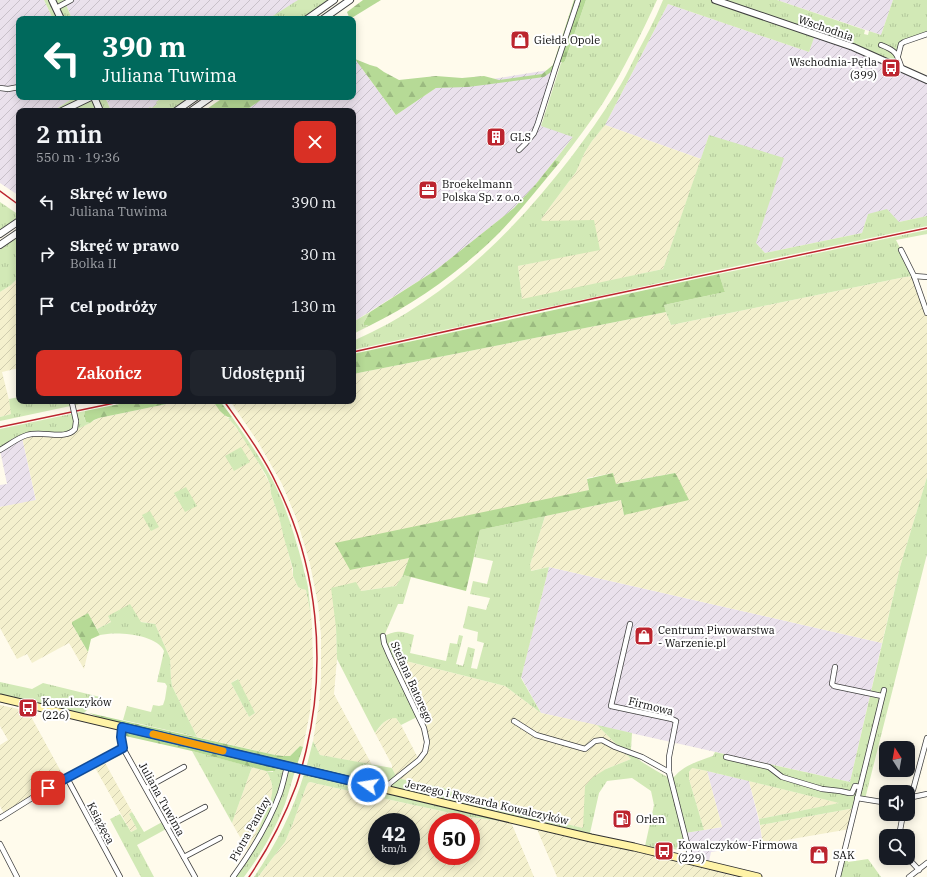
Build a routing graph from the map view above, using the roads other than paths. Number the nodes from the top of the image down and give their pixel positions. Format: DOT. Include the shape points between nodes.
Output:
graph roads {
  1 [pos="52,0"];
  2 [pos="71,0"];
  3 [pos="334,0"];
  4 [pos="350,0"];
  5 [pos="578,0"];
  6 [pos="715,0"];
  7 [pos="56,8"];
  8 [pos="60,16"];
  9 [pos="311,16"];
  10 [pos="327,16"];
  11 [pos="927,34"];
  12 [pos="881,45"];
  13 [pos="898,56"];
  14 [pos="902,69"];
  15 [pos="927,80"];
  16 [pos="16,87"];
  17 [pos="0,88"];
  18 [pos="86,100"];
  19 [pos="192,100"];
  20 [pos="207,100"];
  21 [pos="69,108"];
  22 [pos="180,108"];
  23 [pos="195,108"];
  24 [pos="519,150"];
  25 [pos="16,223"];
  26 [pos="0,234"];
  27 [pos="16,234"];
  28 [pos="0,245"];
  29 [pos="901,250"];
  30 [pos="914,276"];
  31 [pos="927,276"];
  32 [pos="927,313"];
  33 [pos="72,404"];
  34 [pos="0,450"];
  35 [pos="630,624"];
  36 [pos="383,636"];
  37 [pos="835,667"];
  38 [pos="884,690"];
  39 [pos="882,696"];
  40 [pos="0,698"];
  41 [pos="514,721"];
  42 [pos="122,727"];
  43 [pos="927,738"];
  44 [pos="123,748"];
  45 [pos="726,757"];
  46 [pos="184,767"];
  47 [pos="289,767"];
  48 [pos="670,772"];
  49 [pos="67,778"];
  50 [pos="915,786"];
  51 [pos="860,787"];
  52 [pos="146,788"];
  53 [pos="387,790"];
  54 [pos="927,794"];
  55 [pos="915,797"];
  56 [pos="857,798"];
  57 [pos="879,802"];
  58 [pos="205,807"];
  59 [pos="0,818"];
  60 [pos="167,827"];
  61 [pos="220,838"];
  62 [pos="0,844"];
  63 [pos="184,857"];
  64 [pos="688,860"];
  65 [pos="927,863"];
  66 [pos="914,865"];
  67 [pos="919,870"];
  68 [pos="17,877"];
  69 [pos="120,877"];
  70 [pos="195,877"];
  71 [pos="233,877"];
  72 [pos="758,877"];
  73 [pos="838,877"];
  74 [pos="909,877"];
  1 -- 7 [label="street"];
  2 -- 7 [label="street"];
  3 -- 9 [label="street"];
  4 -- 10 [label="street"];
  5 -- 24 [label="street" via="538,123 534,133"];
  6 -- 14 [label="street, Wschodnia" via="862,51"];
  7 -- 8 [label="street"];
  11 -- 13 [label="street" via="901,44"];
  12 -- 13 [label="street" via="893,50"];
  13 -- 14 [label="street"];
  14 -- 15 [label="street, Wschodnia"];
  16 -- 17 [label="street"];
  18 -- 21 [label="street"];
  19 -- 22 [label="street"];
  20 -- 23 [label="street"];
  25 -- 26 [label="street"];
  27 -- 28 [label="street"];
  29 -- 30 [label="street"];
  30 -- 31 [label="street"];
  30 -- 32 [label="street"];
  33 -- 34 [label="street, bridge" via="76,421 74,430 59,435 33,434 20,438"];
  35 -- 48 [label="street, Firmowa" via="611,706 676,721 669,757"];
  36 -- 53 [label="street, Stefana Batorego" via="390,657 424,728 427,742 425,752 419,760 389,784"];
  37 -- 39 [label="street" via="832,684 834,686"];
  38 -- 39 [label="street"];
  39 -- 51 [label="street"];
  40 -- 42 [label="main road, Jerzego i Ryszarda Kowalczyków"];
  41 -- 48 [label="street" via="536,735 585,749 595,741 602,740"];
  42 -- 44 [label="street, Juliana Tuwima"];
  42 -- 47 [label="main road, Jerzego i Ryszarda Kowalczyków"];
  43 -- 50 [label="street"];
  44 -- 49 [label="street"];
  44 -- 52 [label="street, Juliana Tuwima"];
  45 -- 51 [label="street" via="769,767 782,777 822,789 852,793 855,786"];
  46 -- 52 [label="street"];
  47 -- 53 [label="main road, Jerzego i Ryszarda Kowalczyków, bridge"];
  47 -- 71 [label="street, Piotra Pandzy" via="273,810"];
  48 -- 64 [label="street, Firmowa" via="689,851"];
  49 -- 59 [label="street"];
  49 -- 69 [label="street, Książęca"];
  51 -- 56 [label="street"];
  52 -- 60 [label="street, Juliana Tuwima"];
  53 -- 64 [label="main road, Jerzego i Ryszarda Kowalczyków"];
  54 -- 55 [label="street"];
  56 -- 57 [label="street"];
  56 -- 73 [label="street"];
  58 -- 60 [label="street"];
  60 -- 63 [label="street, Juliana Tuwima"];
  61 -- 63 [label="street"];
  62 -- 68 [label="street"];
  63 -- 70 [label="street, Juliana Tuwima"];
  64 -- 72 [label="main road, Jerzego i Ryszarda Kowalczyków"];
  65 -- 67 [label="street"];
  66 -- 67 [label="street"];
  67 -- 74 [label="street"];
}
